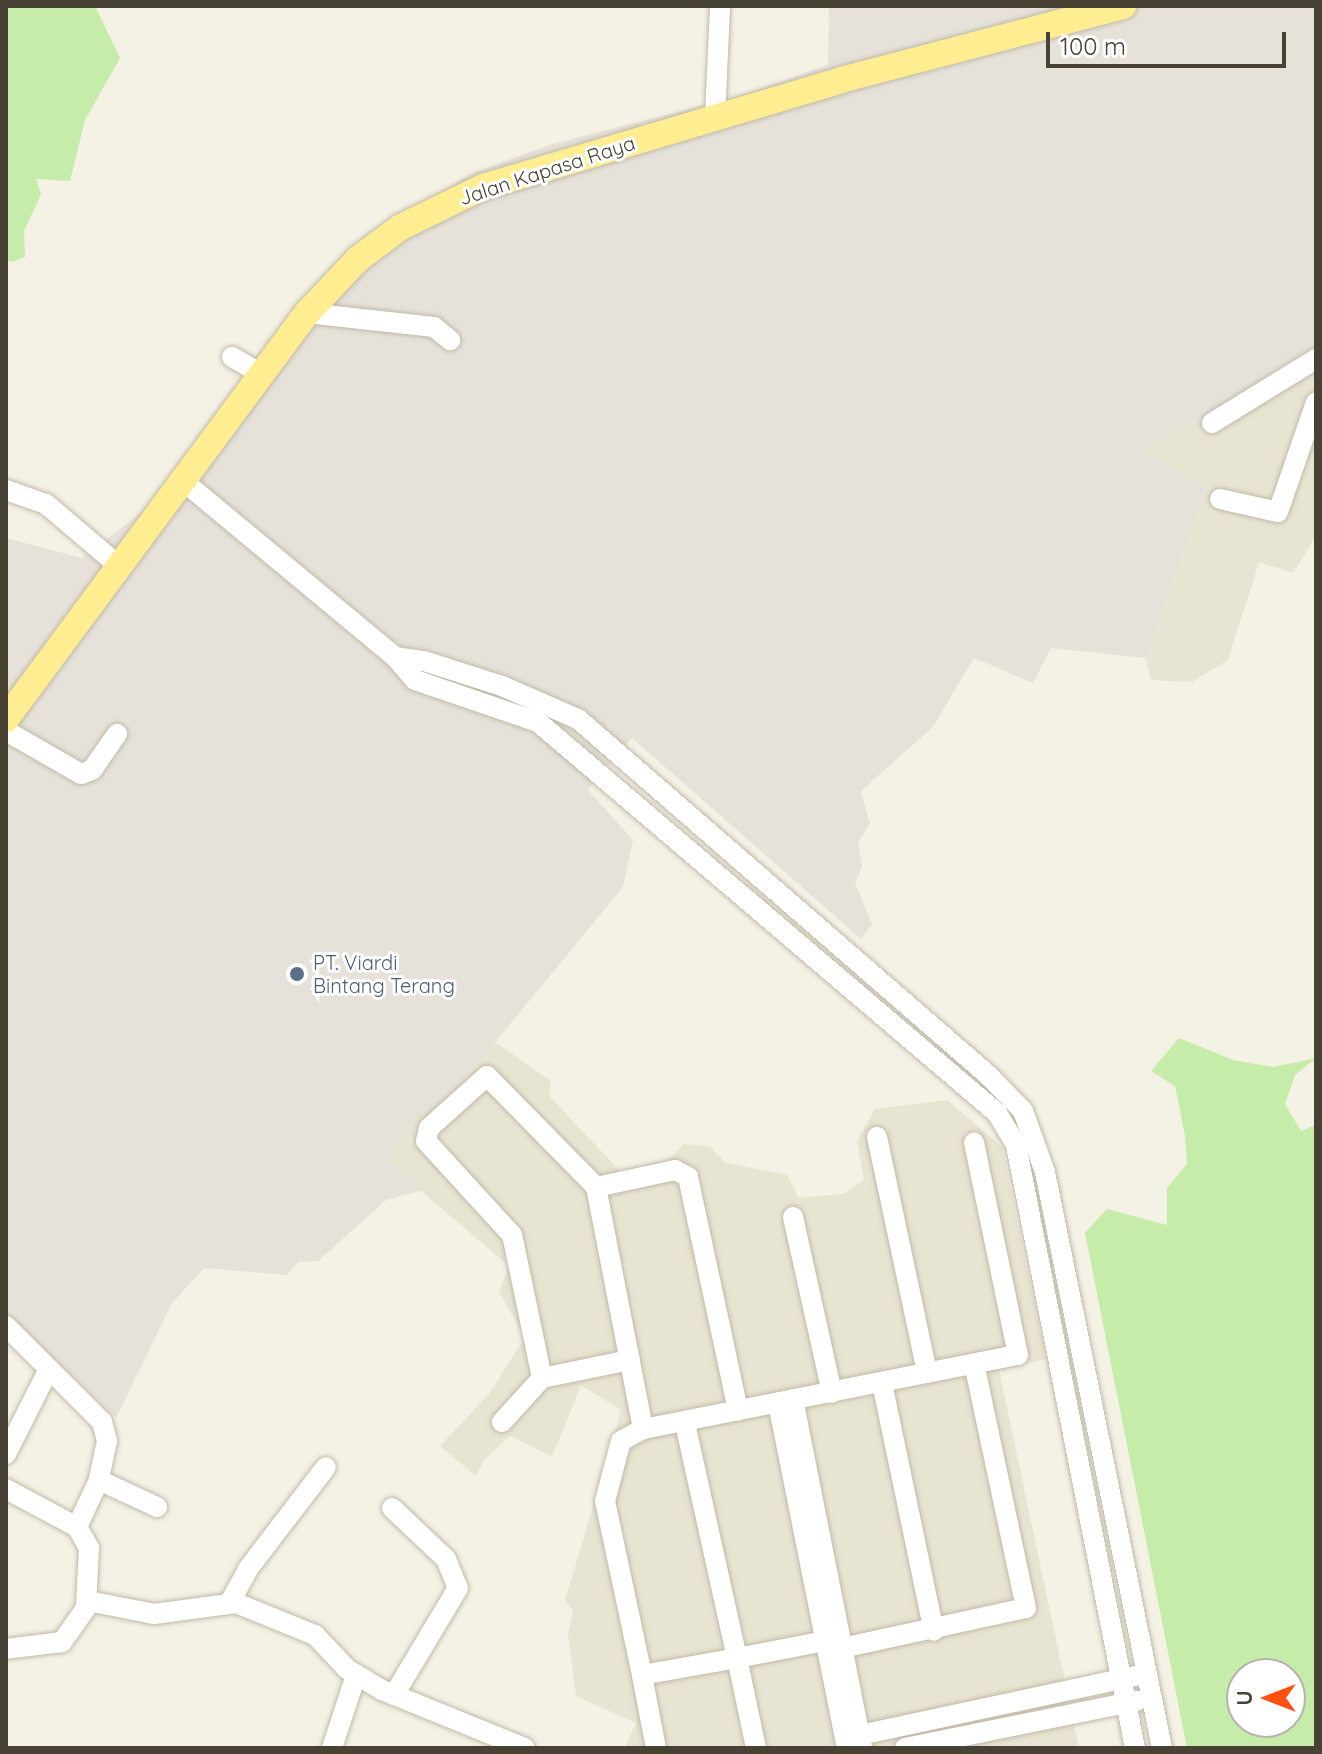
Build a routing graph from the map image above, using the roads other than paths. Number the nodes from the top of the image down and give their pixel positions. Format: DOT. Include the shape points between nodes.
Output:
graph roads {
  1 [pos="720,6"];
  2 [pos="1123,6"];
  3 [pos="715,118"];
  4 [pos="307,313"];
  5 [pos="450,340"];
  6 [pos="232,357"];
  7 [pos="1316,359"];
  8 [pos="262,374"];
  9 [pos="1316,402"];
  10 [pos="1212,423"];
  11 [pos="182,480"];
  12 [pos="6,490"];
  13 [pos="1220,499"];
  14 [pos="118,565"];
  15 [pos="395,657"];
  16 [pos="6,719"];
  17 [pos="6,731"];
  18 [pos="117,734"];
  19 [pos="877,1137"];
  20 [pos="974,1142"];
  21 [pos="596,1187"];
  22 [pos="793,1217"];
  23 [pos="6,1326"];
  24 [pos="630,1360"];
  25 [pos="974,1364"];
  26 [pos="48,1371"];
  27 [pos="927,1373"];
  28 [pos="542,1378"];
  29 [pos="882,1383"];
  30 [pos="832,1393"];
  31 [pos="786,1401"];
  32 [pos="738,1411"];
  33 [pos="502,1422"];
  34 [pos="685,1423"];
  35 [pos="643,1429"];
  36 [pos="6,1454"];
  37 [pos="326,1467"];
  38 [pos="99,1480"];
  39 [pos="6,1489"];
  40 [pos="157,1507"];
  41 [pos="392,1508"];
  42 [pos="77,1527"];
  43 [pos="230,1602"];
  44 [pos="87,1605"];
  45 [pos="934,1631"];
  46 [pos="834,1645"];
  47 [pos="6,1649"];
  48 [pos="737,1658"];
  49 [pos="1147,1673"];
  50 [pos="356,1675"];
  51 [pos="642,1675"];
  52 [pos="1122,1679"];
  53 [pos="394,1695"];
  54 [pos="1153,1700"];
  55 [pos="1126,1702"];
  56 [pos="854,1742"];
  57 [pos="332,1748"];
  58 [pos="525,1748"];
  59 [pos="656,1748"];
  60 [pos="756,1748"];
  61 [pos="905,1748"];
  62 [pos="1135,1748"];
  63 [pos="1162,1748"];
  1 -- 3 [label="street"];
  2 -- 3 [label="main road, Jalan Kapasa Raya"];
  3 -- 4 [label="main road, Jalan Kapasa Raya" via="483,187 422,214 358,259"];
  4 -- 5 [label="street" via="434,327"];
  4 -- 8 [label="main road, Jalan Kapasa Raya"];
  6 -- 8 [label="street"];
  7 -- 10 [label="street"];
  8 -- 11 [label="main road, Jalan Kapasa Raya"];
  9 -- 13 [label="street" via="1278,512"];
  11 -- 14 [label="main road, Jalan Kapasa Raya"];
  11 -- 15 [label="street"];
  12 -- 14 [label="street" via="46,504"];
  14 -- 16 [label="main road, Jalan Kapasa Raya"];
  15 -- 49 [label="street" via="502,686 578,719 1023,1111 1045,1172"];
  15 -- 52 [label="street" via="415,680 538,722 997,1113 1016,1145"];
  17 -- 18 [label="street" via="81,774 92,770"];
  19 -- 27 [label="street"];
  20 -- 25 [label="street" via="1018,1355"];
  21 -- 24 [label="street"];
  21 -- 28 [label="street" via="487,1076 479,1078 426,1134 430,1149 512,1235"];
  21 -- 32 [label="street" via="675,1170 688,1177"];
  22 -- 30 [label="street"];
  23 -- 26 [label="street"];
  24 -- 28 [label="street"];
  24 -- 35 [label="street"];
  25 -- 27 [label="street"];
  25 -- 45 [label="street" via="1026,1608"];
  26 -- 36 [label="street"];
  26 -- 38 [label="street" via="107,1430"];
  27 -- 29 [label="street"];
  28 -- 33 [label="street"];
  29 -- 30 [label="street"];
  29 -- 45 [label="street"];
  30 -- 31 [label="street"];
  31 -- 32 [label="street"];
  31 -- 46 [label="street"];
  32 -- 34 [label="street"];
  34 -- 35 [label="street"];
  34 -- 48 [label="street"];
  35 -- 51 [label="street" via="621,1441 605,1501"];
  37 -- 43 [label="street" via="248,1569"];
  38 -- 40 [label="street"];
  38 -- 42 [label="street"];
  39 -- 42 [label="street"];
  41 -- 53 [label="street" via="446,1559 458,1588"];
  42 -- 44 [label="street" via="89,1548"];
  43 -- 44 [label="street" via="154,1614"];
  43 -- 50 [label="street" via="315,1635"];
  44 -- 47 [label="street" via="62,1642"];
  45 -- 46 [label="street"];
  46 -- 48 [label="street"];
  46 -- 56 [label="street"];
  48 -- 51 [label="street"];
  48 -- 60 [label="street"];
  49 -- 52 [label="street"];
  49 -- 54 [label="street"];
  50 -- 53 [label="street"];
  50 -- 57 [label="street"];
  51 -- 59 [label="street"];
  52 -- 55 [label="street"];
  52 -- 56 [label="street"];
  53 -- 58 [label="street"];
  54 -- 55 [label="street"];
  54 -- 63 [label="street"];
  55 -- 61 [label="street"];
  55 -- 62 [label="street"];
}
